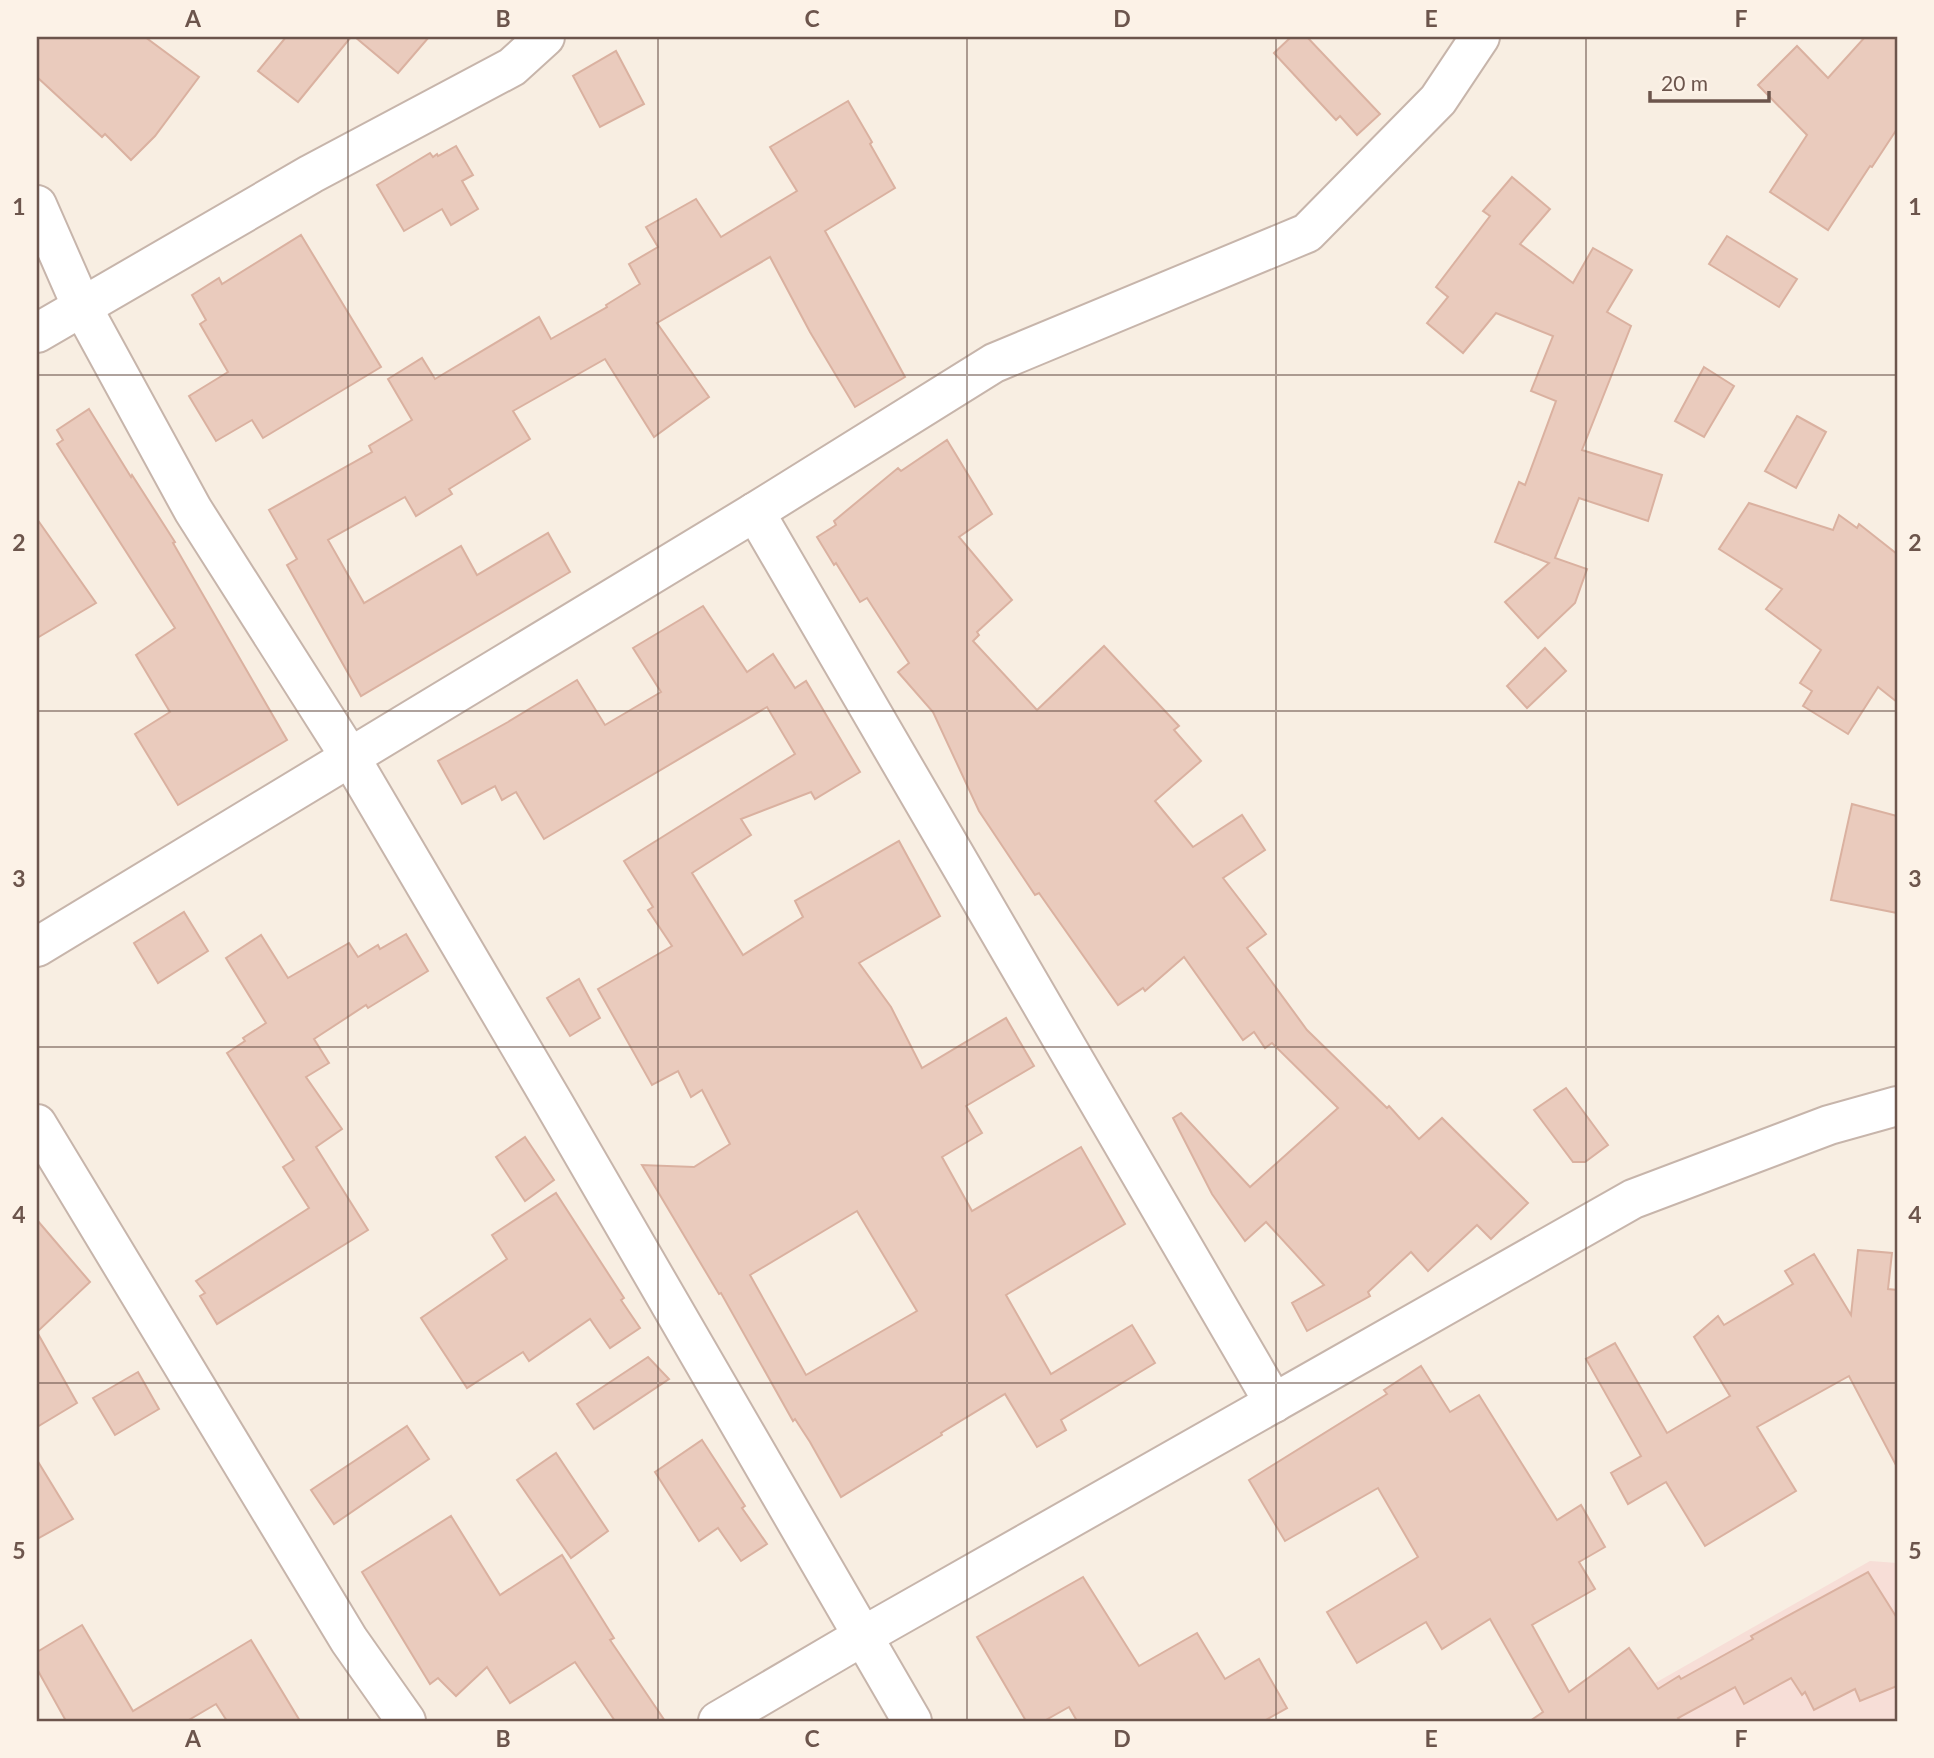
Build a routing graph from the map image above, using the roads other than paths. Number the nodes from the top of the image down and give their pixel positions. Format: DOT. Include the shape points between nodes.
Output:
graph roads {
  1 [pos="545,37"];
  2 [pos="1480,37"];
  3 [pos="37,205"];
  4 [pos="81,305"];
  5 [pos="37,333"];
  6 [pos="755,512"];
  7 [pos="350,757"];
  8 [pos="37,947"];
  9 [pos="1897,1106"];
  10 [pos="37,1124"];
  11 [pos="1274,1403"];
  12 [pos="863,1636"];
  13 [pos="406,1721"];
  14 [pos="718,1721"];
  15 [pos="912,1721"];
  1 -- 4 [label="street" via="512,67"];
  2 -- 6 [label="street" via="1437,100 1307,233 994,363"];
  3 -- 4 [label="street"];
  4 -- 5 [label="street"];
  4 -- 7 [label="street" via="193,510"];
  6 -- 7 [label="street"];
  6 -- 11 [label="street"];
  7 -- 8 [label="street"];
  7 -- 12 [label="street"];
  9 -- 11 [label="street" via="1829,1125 1633,1199"];
  10 -- 13 [label="street" via="349,1640"];
  11 -- 12 [label="street"];
  12 -- 14 [label="street"];
  12 -- 15 [label="street"];
}
